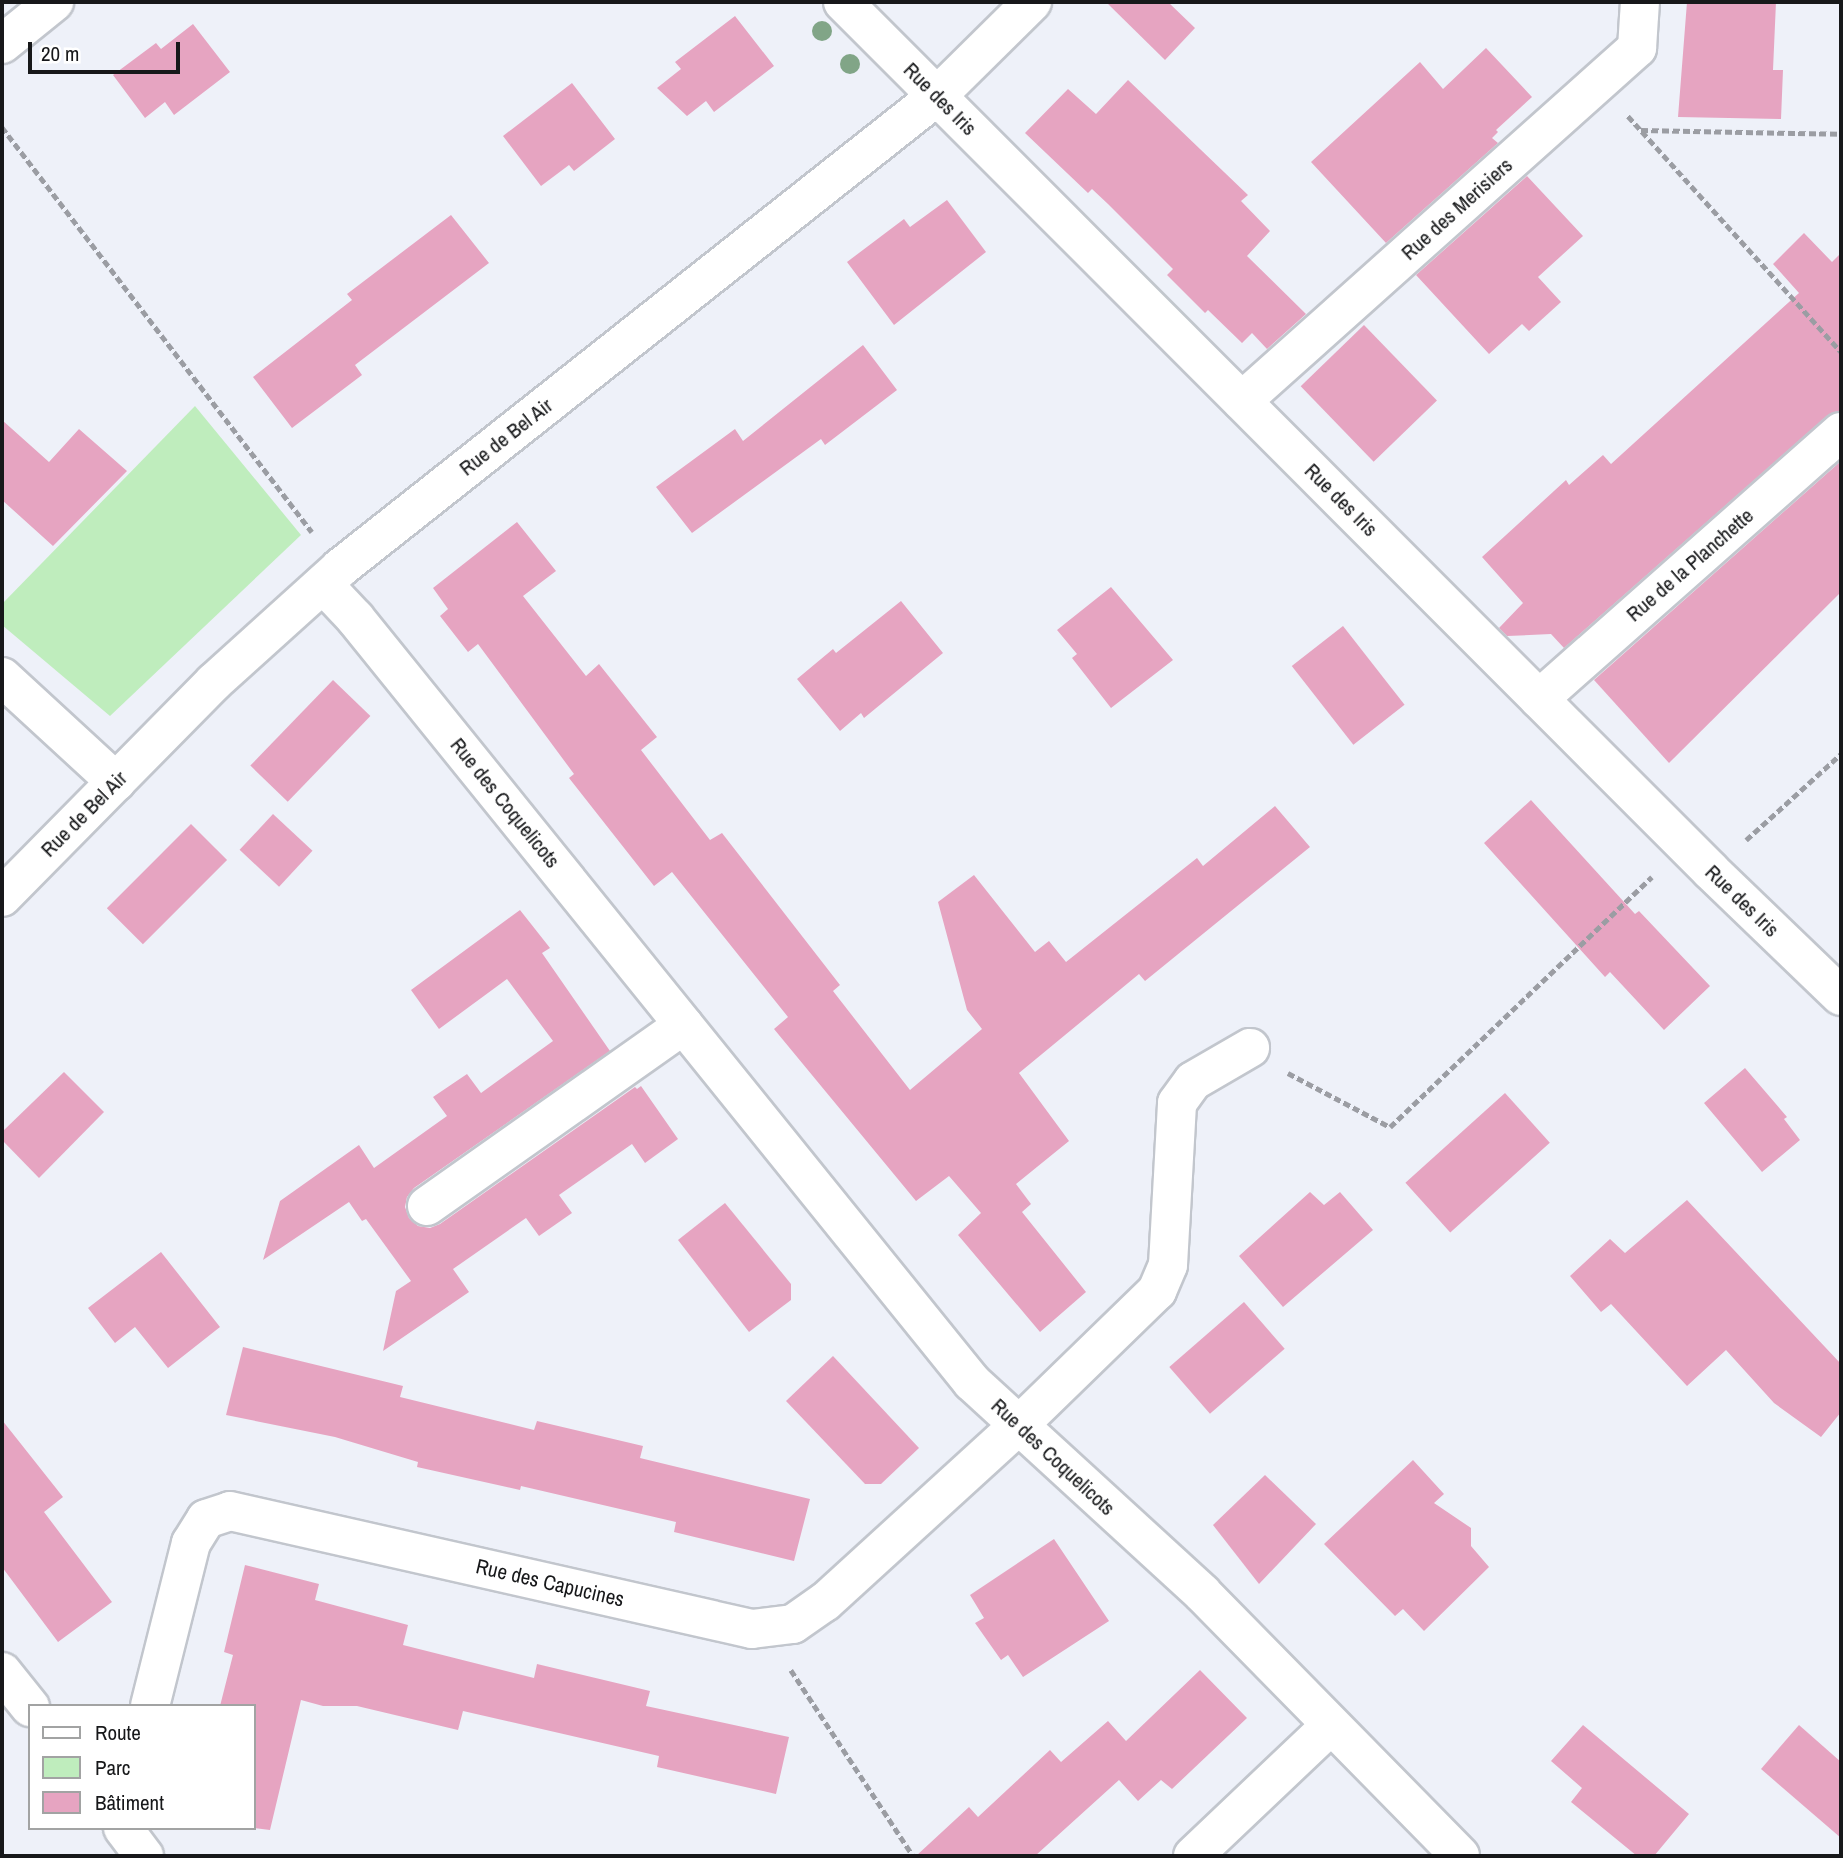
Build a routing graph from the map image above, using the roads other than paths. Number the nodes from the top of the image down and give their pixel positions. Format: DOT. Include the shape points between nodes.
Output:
graph roads {
  1 [pos="54,2"];
  2 [pos="843,2"];
  3 [pos="1032,2"];
  4 [pos="1640,2"];
  5 [pos="2,44"];
  6 [pos="936,97"];
  7 [pos="1242,401"];
  8 [pos="1841,432"];
  9 [pos="332,576"];
  10 [pos="2,677"];
  11 [pos="1539,699"];
  12 [pos="116,782"];
  13 [pos="2,897"];
  14 [pos="1841,996"];
  15 [pos="684,1025"];
  16 [pos="1250,1048"];
  17 [pos="427,1206"];
  18 [pos="1018,1426"];
  19 [pos="2,1672"];
  20 [pos="28,1704"];
  21 [pos="151,1704"];
  22 [pos="1331,1725"];
  23 [pos="1193,1856"];
  24 [pos="1460,1856"];
  1 -- 5 [label="street"];
  2 -- 6 [label="street, Rue des Iris"];
  3 -- 6 [label="street, Rue de Bel Air"];
  4 -- 7 [label="street, Rue des Merisiers" via="1637,48"];
  6 -- 7 [label="street, Rue des Iris"];
  6 -- 9 [label="street, Rue de Bel Air"];
  7 -- 11 [label="street, Rue des Iris"];
  8 -- 11 [label="street, Rue de la Planchette"];
  9 -- 12 [label="street, Rue de Bel Air" via="214,682"];
  9 -- 15 [label="street, Rue des Coquelicots" via="355,618"];
  10 -- 12 [label="street"];
  11 -- 14 [label="street, Rue des Iris"];
  12 -- 13 [label="street, Rue de Bel Air"];
  15 -- 17 [label="street"];
  15 -- 18 [label="street, Rue des Coquelicots" via="972,1382"];
  16 -- 18 [label="street, Rue des Capucines" via="1193,1081 1177,1103 1168,1265 1157,1291"];
  18 -- 21 [label="street, Rue des Capucines" via="825,1602 793,1624 760,1628 230,1511 206,1519 191,1543"];
  18 -- 22 [label="street, Rue des Coquelicots" via="1202,1593"];
  19 -- 20 [label="street"];
  22 -- 23 [label="street"];
  22 -- 24 [label="street, Rue des Coquelicots"];
}
